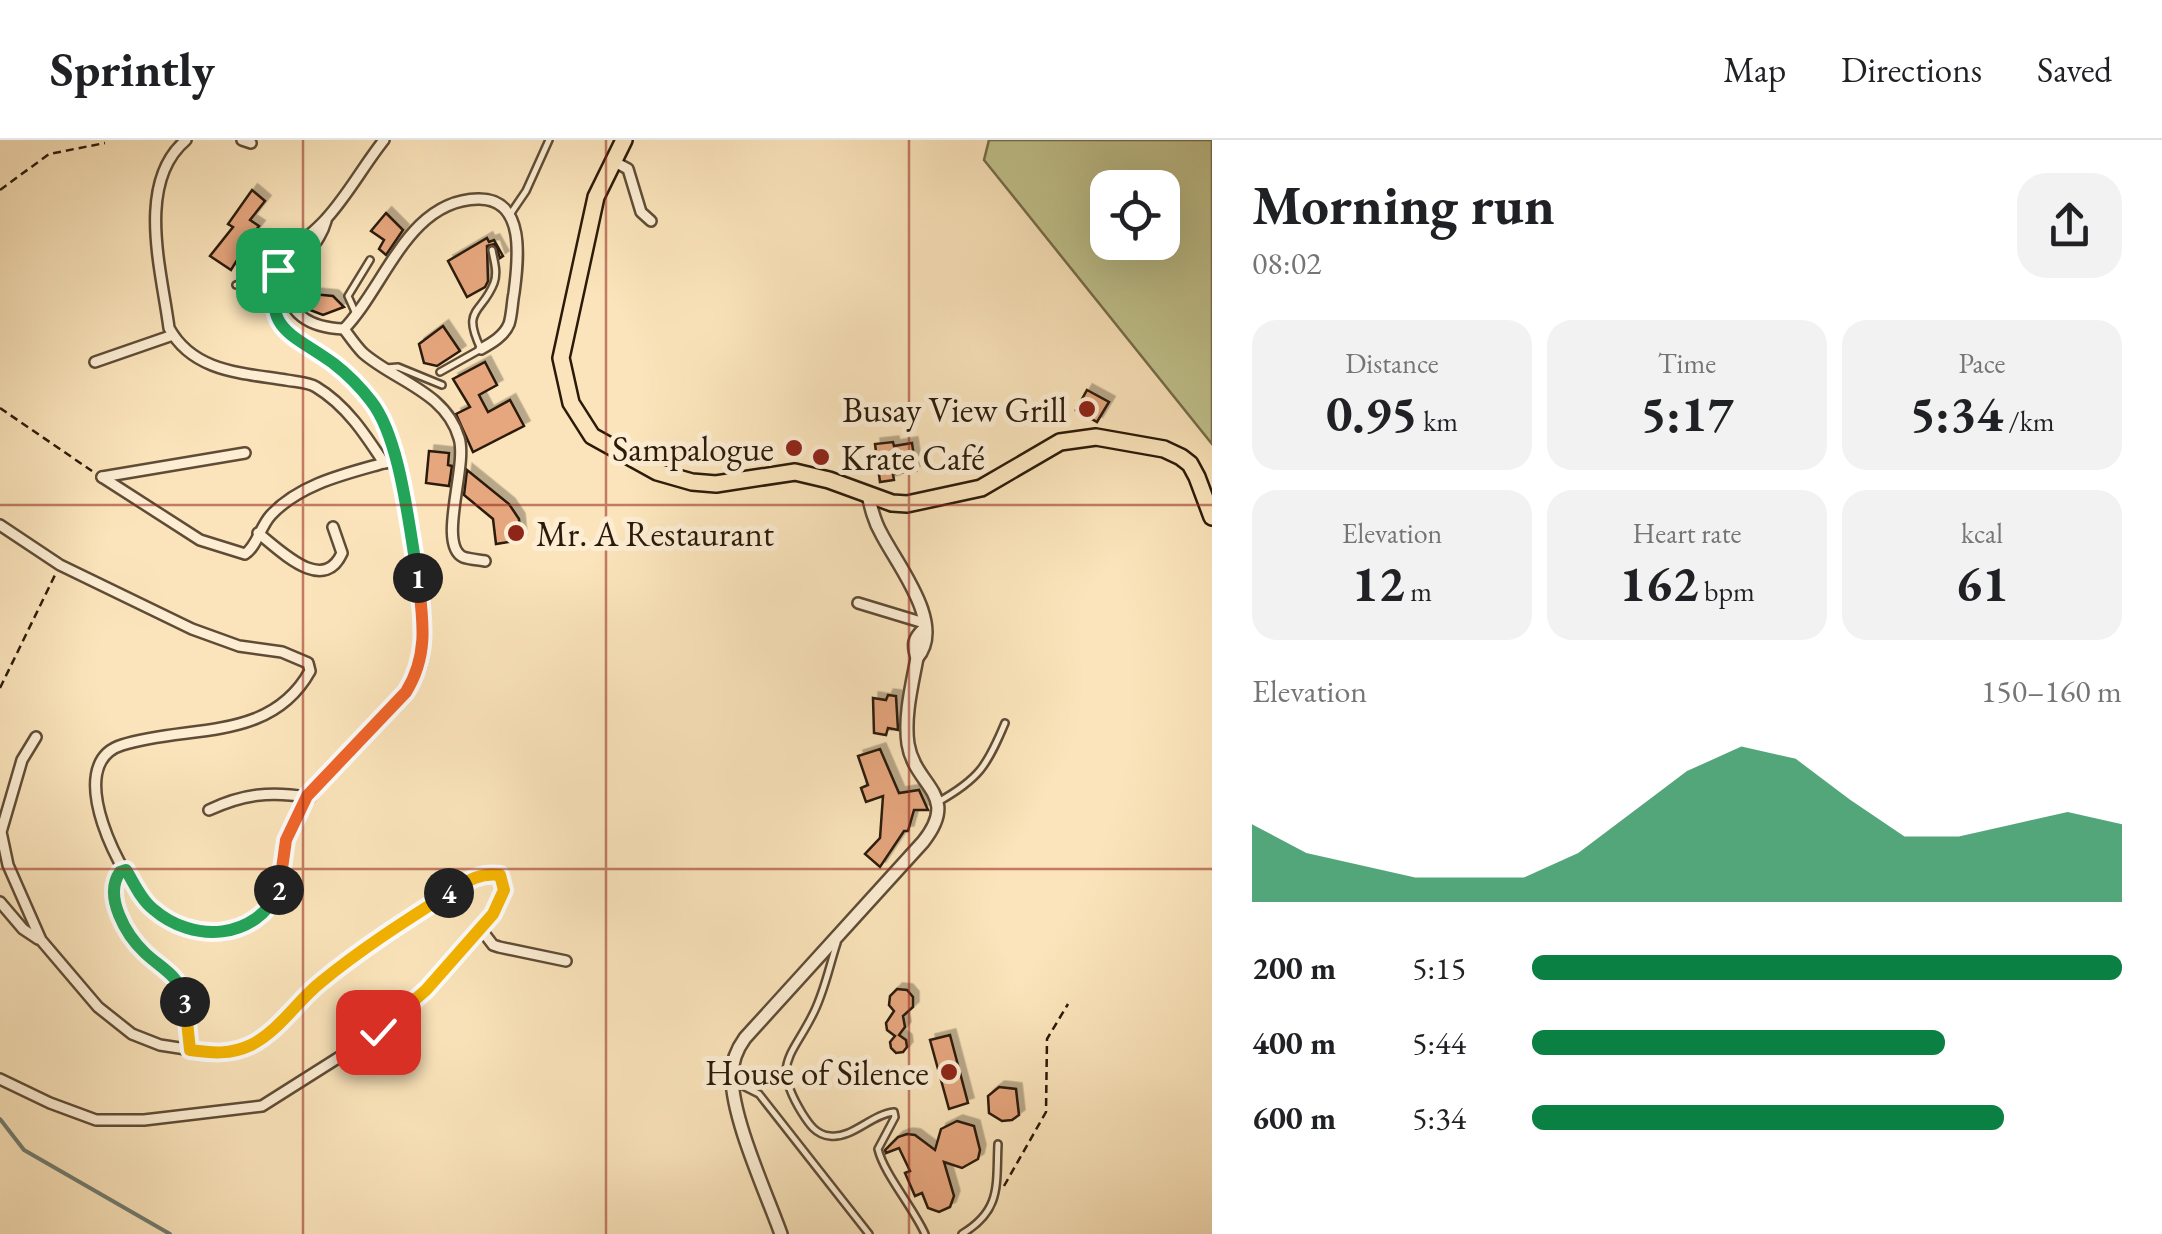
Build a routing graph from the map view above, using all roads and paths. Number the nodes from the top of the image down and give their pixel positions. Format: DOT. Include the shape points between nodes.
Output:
graph roads {
  1 [pos="186,140"];
  2 [pos="384,140"];
  3 [pos="549,140"];
  4 [pos="624,140"];
  5 [pos="105,144"];
  6 [pos="614,161"];
  7 [pos="0,190"];
  8 [pos="509,216"];
  9 [pos="327,218"];
  10 [pos="651,221"];
  11 [pos="492,250"];
  12 [pos="370,260"];
  13 [pos="278,270"];
  14 [pos="236,285"];
  15 [pos="357,315"];
  16 [pos="344,329"];
  17 [pos="172,334"];
  18 [pos="481,349"];
  19 [pos="95,362"];
  20 [pos="386,368"];
  21 [pos="440,372"];
  22 [pos="442,384"];
  23 [pos="0,408"];
  24 [pos="245,453"];
  25 [pos="396,460"];
  26 [pos="384,463"];
  27 [pos="102,477"];
  28 [pos="868,495"];
  29 [pos="1212,517"];
  30 [pos="0,526"];
  31 [pos="334,527"];
  32 [pos="258,533"];
  33 [pos="485,561"];
  34 [pos="60,565"];
  35 [pos="858,603"];
  36 [pos="924,626"];
  37 [pos="0,688"];
  38 [pos="1005,723"];
  39 [pos="36,737"];
  40 [pos="307,796"];
  41 [pos="938,802"];
  42 [pos="208,810"];
  43 [pos="126,870"];
  44 [pos="0,902"];
  45 [pos="480,928"];
  46 [pos="839,936"];
  47 [pos="40,940"];
  48 [pos="566,960"];
  49 [pos="1068,1004"];
  50 [pos="190,1050"];
  51 [pos="0,1079"];
  52 [pos="732,1080"];
  53 [pos="998,1144"];
  54 [pos="995,1203"];
  55 [pos="781,1234"];
  56 [pos="869,1234"];
  57 [pos="925,1234"];
  58 [pos="962,1234"];
  1 -- 17 [label="street" via="164,168 156,221"];
  2 -- 9 [label="street"];
  3 -- 8 [label="lane"];
  4 -- 6 [label="main road"];
  5 -- 7 [label="path" via="50,154"];
  6 -- 10 [label="street" via="628,168"];
  6 -- 28 [label="main road" via="596,198 561,358 571,403 592,436 657,472 692,482 795,472"];
  8 -- 15 [label="street" via="494,202 474,199 428,216"];
  8 -- 18 [label="street" via="519,254 509,323"];
  9 -- 13 [label="street"];
  9 -- 16 [label="street" via="322,237 293,278 290,299 299,318"];
  11 -- 18 [label="lane" via="494,285 474,311 472,326"];
  12 -- 15 [label="lane" via="348,296"];
  13 -- 14 [label="lane"];
  13 -- 25 [label="street" via="272,296 278,323 371,401"];
  15 -- 16 [label="street"];
  16 -- 20 [label="street"];
  17 -- 19 [label="street"];
  17 -- 26 [label="street" via="196,359 224,370 313,385 346,410"];
  18 -- 21 [label="lane"];
  20 -- 22 [label="lane"];
  20 -- 33 [label="street" via="433,399 451,421 462,469 452,541 464,558"];
  23 -- 27 [label="path"];
  24 -- 27 [label="street"];
  25 -- 26 [label="street"];
  25 -- 40 [label="street" via="418,582 423,658 406,692"];
  26 -- 32 [label="street" via="335,476 291,498"];
  27 -- 32 [label="street" via="200,540 245,554"];
  28 -- 29 [label="main road" via="907,504 980,488 1060,442 1087,436 1181,457 1197,476"];
  28 -- 36 [label="street" via="880,532 922,608"];
  30 -- 34 [label="street"];
  31 -- 32 [label="street" via="342,552 326,570 303,568"];
  34 -- 37 [label="path"];
  34 -- 43 [label="street" via="192,629 282,652 308,663 310,671 275,711 216,731 149,738 109,752 94,798"];
  35 -- 36 [label="street"];
  36 -- 41 [label="street" via="913,646 908,748"];
  38 -- 41 [label="lane" via="970,784"];
  39 -- 47 [label="street" via="22,760 1,832"];
  40 -- 42 [label="street" via="250,794"];
  40 -- 43 [label="street" via="286,840 272,905 233,932 171,921 152,909"];
  41 -- 46 [label="street" via="932,832"];
  43 -- 50 [label="street" via="115,878 118,912 144,952 182,988"];
  44 -- 47 [label="street"];
  45 -- 48 [label="street" via="499,948"];
  45 -- 50 [label="street" via="501,899 500,875 470,879 358,952 252,1044 218,1054"];
  45 -- 51 [label="street" via="378,1032 262,1106 96,1120"];
  46 -- 52 [label="street" via="744,1038"];
  46 -- 57 [label="lane" via="812,1016 792,1047 786,1088 811,1127 826,1136 894,1112 880,1160"];
  47 -- 50 [label="street" via="98,1007 132,1034"];
  49 -- 54 [label="path" via="1047,1039 1046,1112"];
  52 -- 55 [label="street"];
  52 -- 56 [label="lane" via="759,1094"];
  53 -- 54 [label="lane"];
  54 -- 58 [label="lane"];
}
